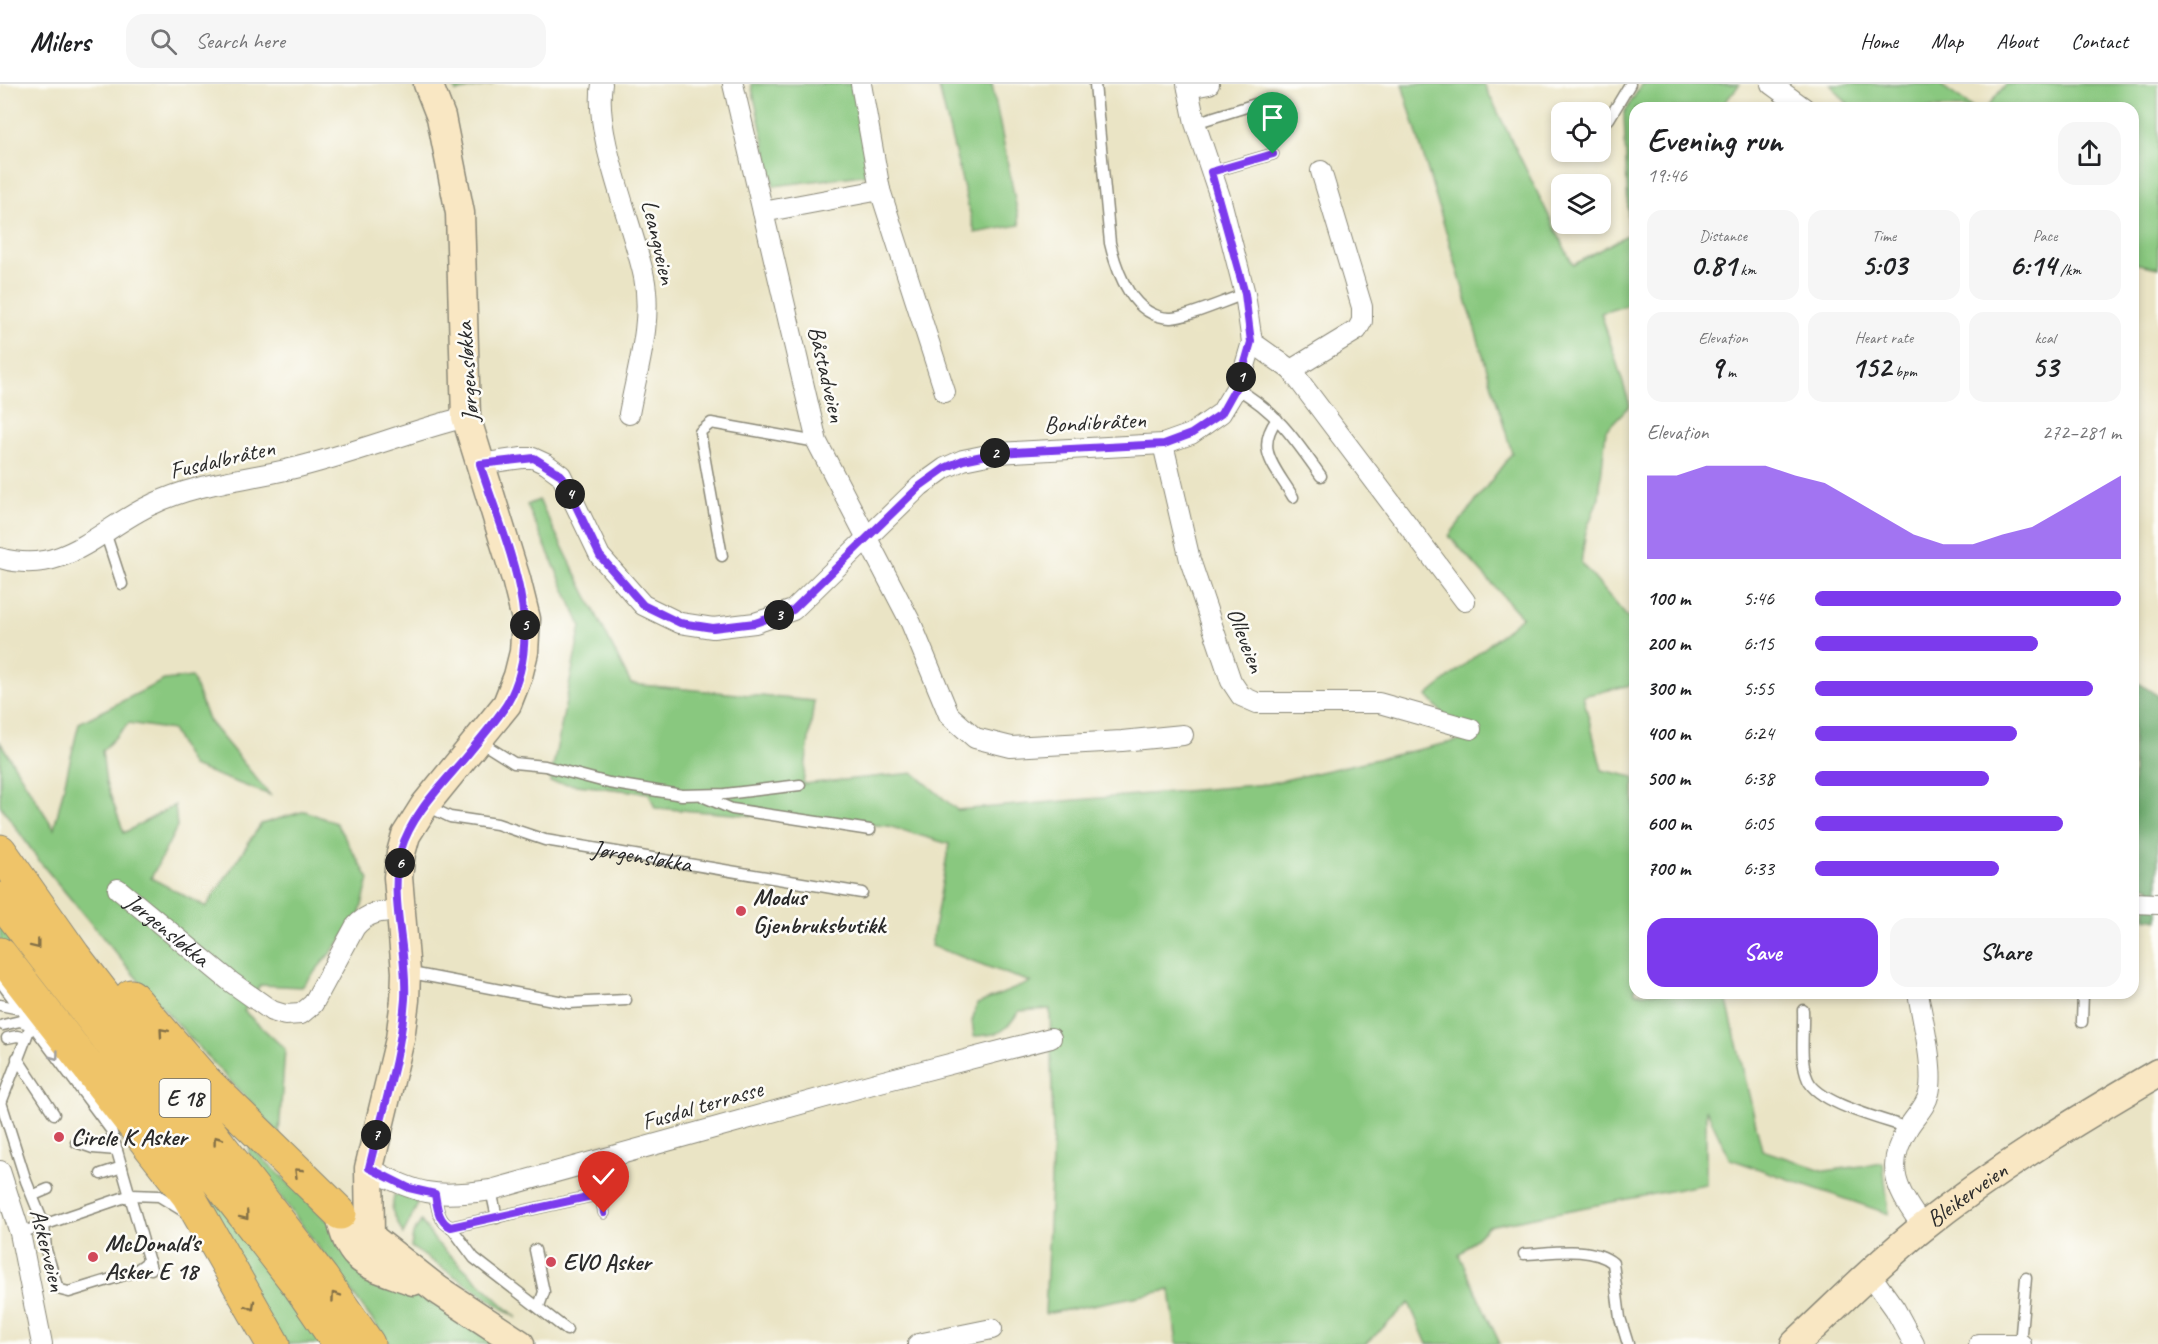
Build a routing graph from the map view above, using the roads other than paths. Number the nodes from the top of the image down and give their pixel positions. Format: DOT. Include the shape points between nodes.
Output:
graph roads {
  1 [pos="428,84"];
  2 [pos="602,84"];
  3 [pos="732,84"];
  4 [pos="861,84"];
  5 [pos="1095,84"];
  6 [pos="1209,84"];
  7 [pos="1630,84"];
  8 [pos="1771,84"];
  9 [pos="1188,86"];
  10 [pos="1262,102"];
  11 [pos="1796,102"];
  12 [pos="1611,116"];
  13 [pos="1196,123"];
  14 [pos="1273,154"];
  15 [pos="1321,171"];
  16 [pos="1211,172"];
  17 [pos="880,190"];
  18 [pos="764,212"];
  19 [pos="1245,294"];
  20 [pos="1251,342"];
  21 [pos="1291,370"];
  22 [pos="1236,388"];
  23 [pos="945,392"];
  24 [pos="629,414"];
  25 [pos="466,417"];
  26 [pos="1277,419"];
  27 [pos="817,442"];
  28 [pos="1164,444"];
  29 [pos="480,464"];
  30 [pos="1321,476"];
  31 [pos="1293,497"];
  32 [pos="105,532"];
  33 [pos="866,539"];
  34 [pos="722,556"];
  35 [pos="0,558"];
  36 [pos="122,584"];
  37 [pos="1465,601"];
  38 [pos="1471,729"];
  39 [pos="1183,735"];
  40 [pos="479,741"];
  41 [pos="800,785"];
  42 [pos="701,795"];
  43 [pos="425,805"];
  44 [pos="870,830"];
  45 [pos="1,852"];
  46 [pos="118,889"];
  47 [pos="862,893"];
  48 [pos="0,899"];
  49 [pos="2139,903"];
  50 [pos="2158,904"];
  51 [pos="400,911"];
  52 [pos="0,954"];
  53 [pos="406,972"];
  54 [pos="0,981"];
  55 [pos="1919,999"];
  56 [pos="2083,999"];
  57 [pos="626,1000"];
  58 [pos="0,1005"];
  59 [pos="20,1009"];
  60 [pos="1803,1010"];
  61 [pos="2082,1022"];
  62 [pos="31,1024"];
  63 [pos="3,1025"];
  64 [pos="7,1038"];
  65 [pos="26,1038"];
  66 [pos="1051,1038"];
  67 [pos="17,1058"];
  68 [pos="2158,1073"];
  69 [pos="1,1101"];
  70 [pos="54,1114"];
  71 [pos="1908,1128"];
  72 [pos="76,1142"];
  73 [pos="117,1150"];
  74 [pos="595,1161"];
  75 [pos="122,1167"];
  76 [pos="369,1168"];
  77 [pos="0,1170"];
  78 [pos="101,1174"];
  79 [pos="48,1189"];
  80 [pos="491,1190"];
  81 [pos="435,1194"];
  82 [pos="601,1194"];
  83 [pos="33,1195"];
  84 [pos="131,1195"];
  85 [pos="340,1213"];
  86 [pos="604,1213"];
  87 [pos="497,1218"];
  88 [pos="44,1225"];
  89 [pos="451,1227"];
  90 [pos="1923,1227"];
  91 [pos="20,1233"];
  92 [pos="369,1236"];
  93 [pos="535,1250"];
  94 [pos="1524,1254"];
  95 [pos="228,1268"];
  96 [pos="1870,1274"];
  97 [pos="2026,1278"];
  98 [pos="438,1290"];
  99 [pos="538,1306"];
  100 [pos="992,1329"];
  101 [pos="567,1330"];
  102 [pos="42,1344"];
  103 [pos="273,1344"];
  104 [pos="339,1344"];
  105 [pos="368,1344"];
  106 [pos="520,1344"];
  107 [pos="918,1344"];
  108 [pos="1628,1344"];
  109 [pos="1795,1344"];
  110 [pos="1914,1344"];
  111 [pos="1979,1344"];
  112 [pos="2021,1344"];
  1 -- 25 [label="street, Jørgensløkka" via="441,117 460,213"];
  2 -- 24 [label="street, Leangveien" via="603,124 644,279 646,301 645,328"];
  3 -- 18 [label="street, Båstadveien"];
  4 -- 17 [label="street"];
  5 -- 19 [label="lane" via="1110,243 1116,268 1128,290 1150,313 1171,318"];
  6 -- 9 [label="street"];
  7 -- 12 [label="lane"];
  8 -- 11 [label="street"];
  9 -- 13 [label="street, Bondibråten"];
  10 -- 13 [label="lane"];
  13 -- 16 [label="street, Bondibråten"];
  14 -- 16 [label="lane"];
  15 -- 21 [label="street" via="1362,308 1362,321 1357,330"];
  16 -- 19 [label="street, Bondibråten"];
  17 -- 18 [label="street"];
  17 -- 23 [label="street"];
  18 -- 27 [label="street, Båstadveien"];
  19 -- 20 [label="street, Bondibråten"];
  20 -- 21 [label="street"];
  20 -- 22 [label="street, Bondibråten"];
  21 -- 37 [label="street"];
  22 -- 26 [label="lane" via="1261,403"];
  22 -- 28 [label="street, Bondibråten" via="1221,414 1191,434"];
  25 -- 29 [label="street, Jørgensløkka"];
  25 -- 32 [label="street, Fusdalbråten" via="292,469 177,494"];
  26 -- 30 [label="lane"];
  26 -- 31 [label="lane" via="1268,432 1267,452"];
  27 -- 33 [label="street, Båstadveien"];
  27 -- 34 [label="lane" via="711,423 700,432"];
  28 -- 33 [label="street, Bondibråten" via="997,453 963,460 920,486"];
  28 -- 38 [label="street, Olleveien" via="1190,560 1231,681 1241,696 1257,703 1379,704"];
  29 -- 33 [label="street, Bondibråten" via="534,458 561,475 600,556 643,605 680,623 713,628 755,623 793,610"];
  29 -- 40 [label="street, Jørgensløkka" via="526,619 518,676 507,704"];
  32 -- 35 [label="street, Fusdalbråten" via="63,558 17,563"];
  32 -- 36 [label="lane"];
  33 -- 39 [label="street" via="911,623 950,715 975,738 1011,747"];
  40 -- 42 [label="lane" via="514,763 545,766 620,785"];
  40 -- 43 [label="street, Jørgensløkka"];
  41 -- 42 [label="lane"];
  42 -- 44 [label="lane" via="732,809"];
  43 -- 47 [label="lane, Jørgensløkka" via="450,817 497,824 545,840"];
  43 -- 51 [label="street, Jørgensløkka" via="406,835 401,853"];
  85 -- 45 [label="highway, E 18, one-way" via="205,1081 54,901"];
  105 -- 45 [label="highway, E 18, one-way" via="322,1278 74,956"];
  46 -- 51 [label="street, Jørgensløkka" via="231,982 285,1016 301,1014 313,1004 364,916"];
  48 -- 104 [label="highway, E 18, one-way" via="300,1287"];
  49 -- 50 [label="street"];
  51 -- 53 [label="street, Jørgensløkka"];
  52 -- 95 [label="highway, E 18" via="188,1195"];
  53 -- 57 [label="lane" via="569,1003"];
  53 -- 76 [label="street, Jørgensløkka" via="400,1039"];
  54 -- 59 [label="lane"];
  55 -- 71 [label="street" via="1929,1093"];
  56 -- 61 [label="lane"];
  58 -- 59 [label="lane"];
  59 -- 62 [label="lane"];
  60 -- 71 [label="lane" via="1805,1067 1816,1092"];
  62 -- 63 [label="lane" via="20,1021"];
  62 -- 65 [label="lane"];
  62 -- 73 [label="lane, one-way" via="108,1126"];
  64 -- 65 [label="lane"];
  65 -- 67 [label="lane"];
  66 -- 74 [label="street, Fusdal terrasse"];
  67 -- 69 [label="lane"];
  67 -- 70 [label="lane"];
  68 -- 90 [label="street, Bleikerveien" via="2078,1120"];
  69 -- 83 [label="lane"];
  71 -- 90 [label="street" via="1897,1153 1894,1174 1899,1192"];
  72 -- 73 [label="lane"];
  73 -- 75 [label="lane"];
  74 -- 80 [label="street, Fusdal terrasse"];
  74 -- 82 [label="lane"];
  75 -- 78 [label="lane"];
  75 -- 84 [label="lane"];
  76 -- 81 [label="street, Fusdal terrasse" via="409,1188"];
  76 -- 85 [label="street, Jørgensløkka"];
  76 -- 92 [label="street, Jørgensløkka"];
  77 -- 91 [label="street, Askerveien"];
  79 -- 83 [label="lane"];
  80 -- 81 [label="street, Fusdal terrasse"];
  80 -- 87 [label="lane"];
  81 -- 89 [label="lane" via="440,1218"];
  82 -- 86 [label="lane"];
  82 -- 87 [label="lane"];
  83 -- 88 [label="lane"];
  84 -- 88 [label="lane"];
  84 -- 88 [label="lane" via="150,1265 134,1272 69,1292 61,1290 46,1250"];
  84 -- 95 [label="lane" via="159,1196 181,1208"];
  85 -- 92 [label="street"];
  85 -- 98 [label="street" via="344,1237 356,1256"];
  87 -- 89 [label="lane"];
  88 -- 91 [label="lane"];
  89 -- 99 [label="lane" via="474,1258"];
  90 -- 96 [label="street, Bleikerveien"];
  91 -- 102 [label="street, Askerveien"];
  92 -- 98 [label="street"];
  93 -- 99 [label="lane" via="543,1292"];
  94 -- 108 [label="lane" via="1573,1252 1605,1256 1613,1263 1620,1318"];
  95 -- 103 [label="highway, E 18, one-way"];
  96 -- 109 [label="street, Bleikerveien"];
  96 -- 110 [label="street"];
  97 -- 112 [label="lane"];
  98 -- 106 [label="street"];
  99 -- 101 [label="lane"];
  100 -- 107 [label="street"];
  111 -- 112 [label="street"];
}
